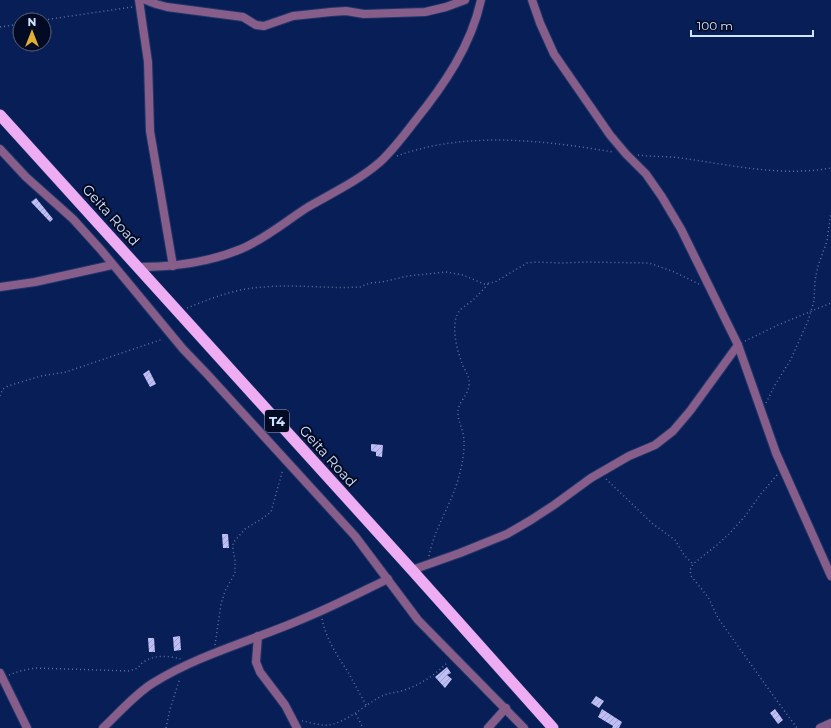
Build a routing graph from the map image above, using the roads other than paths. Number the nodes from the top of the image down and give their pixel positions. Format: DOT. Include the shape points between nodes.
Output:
graph roads {
  1 [pos="466,0"];
  2 [pos="481,0"];
  3 [pos="532,0"];
  4 [pos="142,2"];
  5 [pos="0,116"];
  6 [pos="0,149"];
  7 [pos="112,265"];
  8 [pos="174,266"];
  9 [pos="138,267"];
  10 [pos="0,287"];
  11 [pos="738,344"];
  12 [pos="412,570"];
  13 [pos="831,576"];
  14 [pos="388,579"];
  15 [pos="258,636"];
  16 [pos="1,675"];
  17 [pos="506,708"];
  18 [pos="831,723"];
  19 [pos="26,728"];
  20 [pos="103,728"];
  21 [pos="297,728"];
  22 [pos="488,728"];
  23 [pos="524,728"];
  24 [pos="553,728"];
  25 [pos="820,728"];
  1 -- 4 [label="street" via="425,12 331,12 293,16 264,26 256,25 243,17"];
  2 -- 8 [label="street" via="467,44 442,87 379,163 259,240 241,249"];
  3 -- 11 [label="street" via="554,54 610,135 646,174 662,197 681,229"];
  4 -- 8 [label="street" via="148,62 150,131"];
  5 -- 9 [label="highway, Geita Road / T4"];
  6 -- 7 [label="street" via="26,177 73,219"];
  7 -- 10 [label="street"];
  7 -- 14 [label="street" via="182,349 355,536"];
  8 -- 9 [label="street"];
  9 -- 12 [label="highway, Geita Road / T4"];
  11 -- 12 [label="street" via="673,431 655,445 629,456 591,478 554,505 506,534"];
  11 -- 13 [label="street" via="783,468"];
  12 -- 24 [label="highway, Geita Road / T4"];
  14 -- 15 [label="street" via="300,620"];
  14 -- 17 [label="street" via="418,620"];
  15 -- 20 [label="street" via="187,665 151,684"];
  15 -- 21 [label="street" via="256,662 260,672 285,705"];
  16 -- 19 [label="street"];
  17 -- 22 [label="street"];
  17 -- 23 [label="street"];
  18 -- 25 [label="street"];
}
